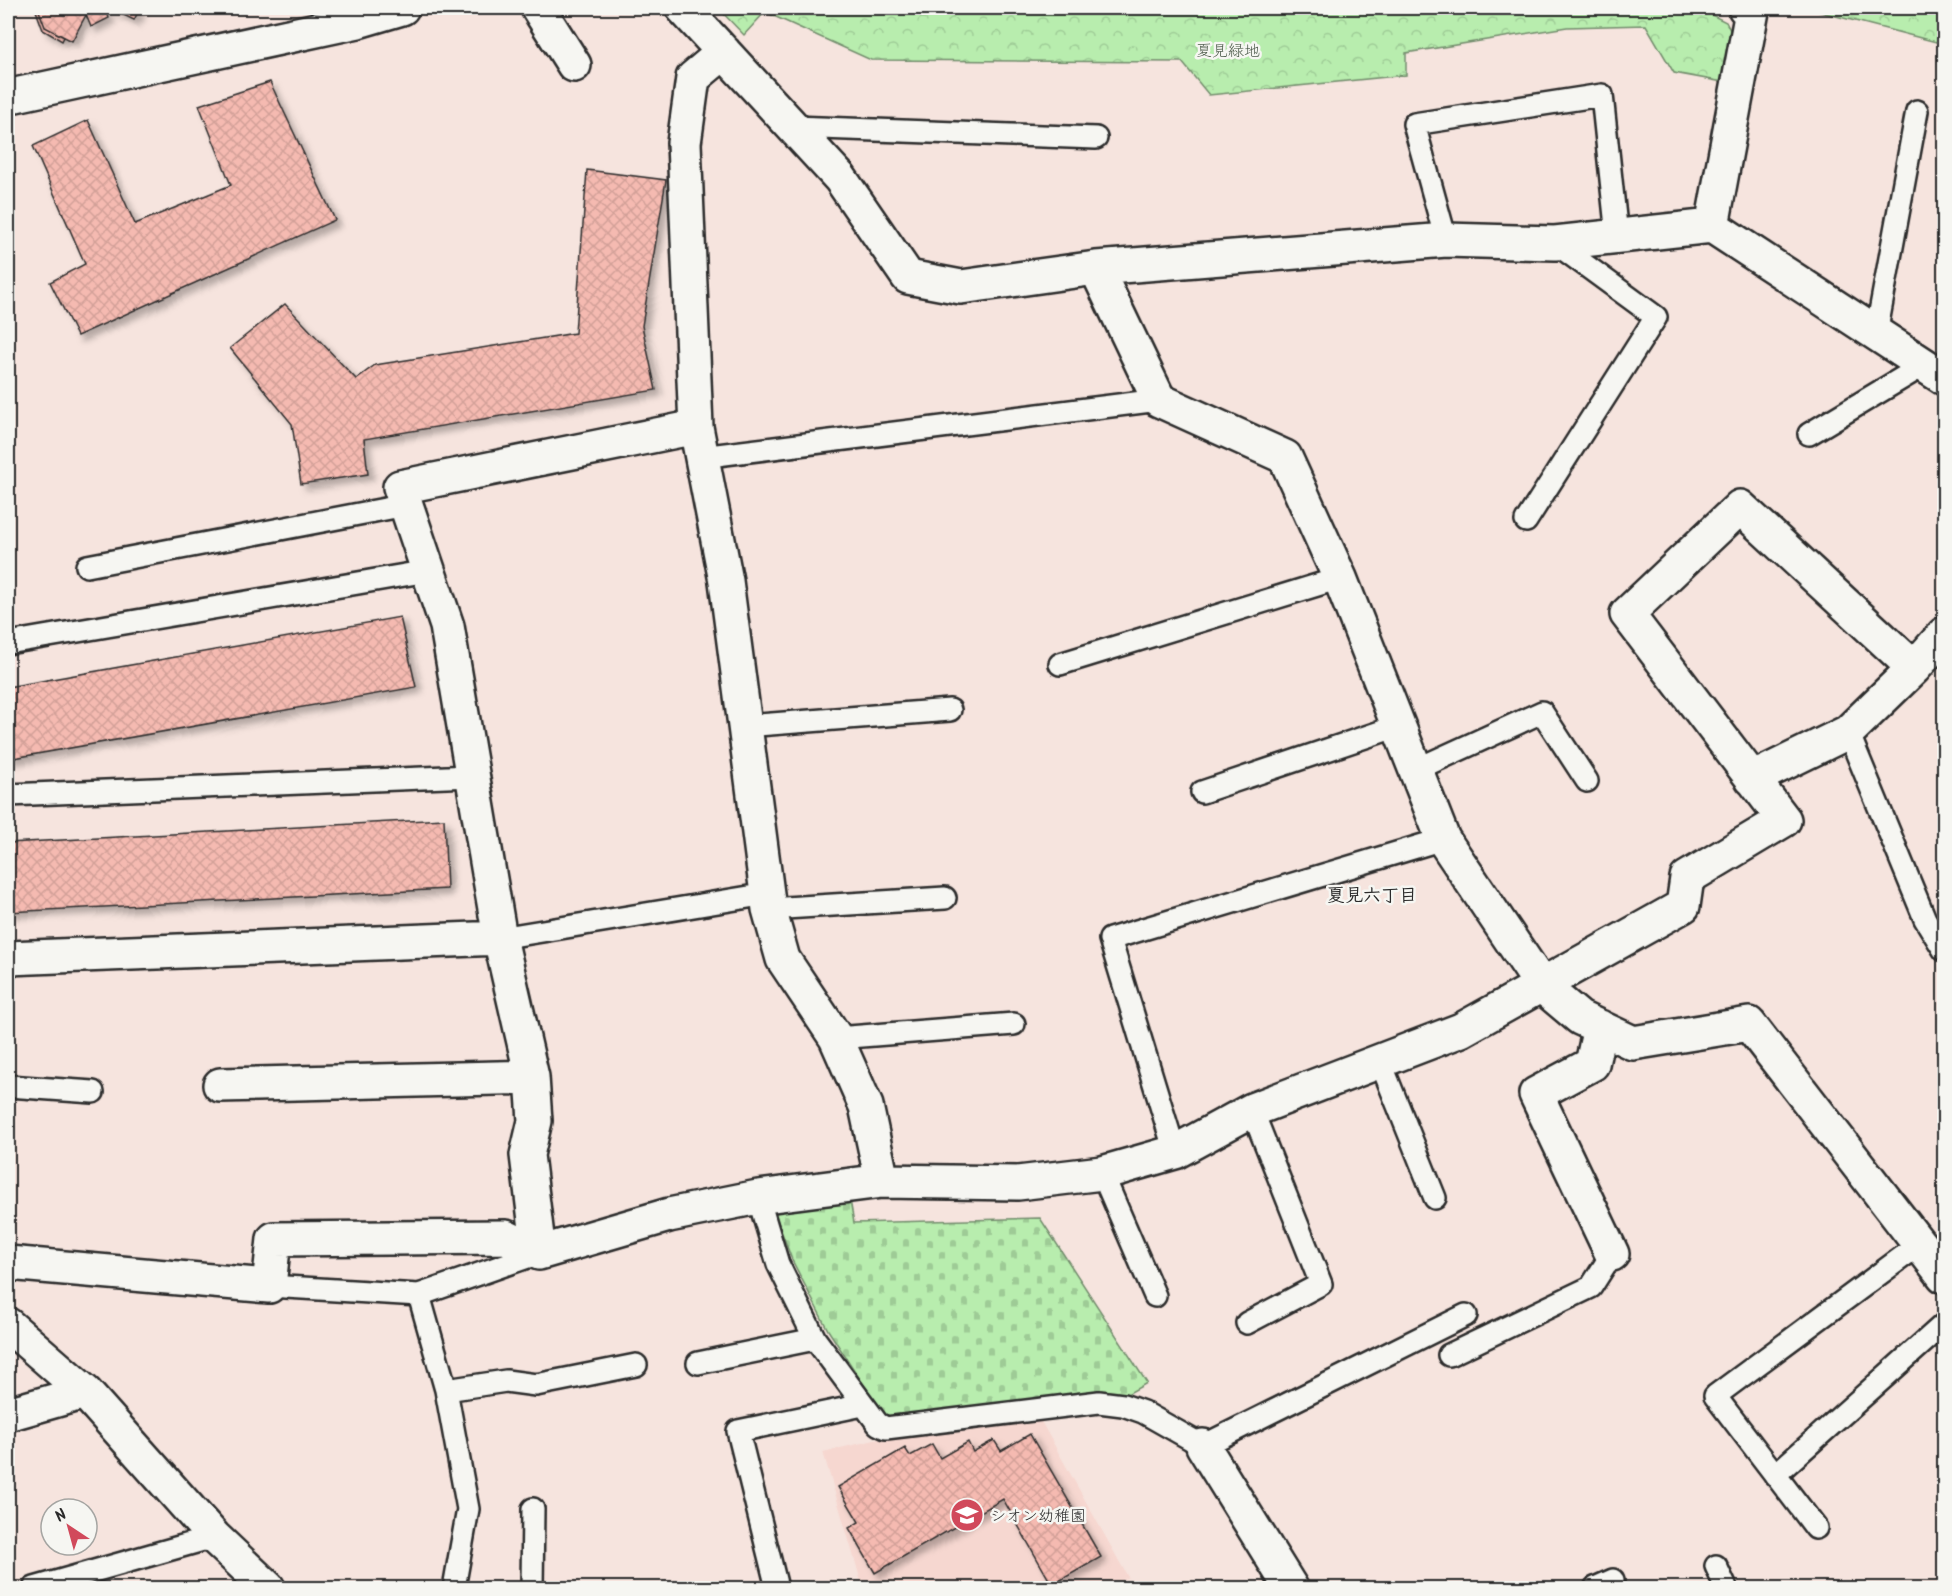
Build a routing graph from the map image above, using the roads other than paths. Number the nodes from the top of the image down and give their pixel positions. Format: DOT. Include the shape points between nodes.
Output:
graph roads {
  1 [pos="402,8"];
  2 [pos="538,8"];
  3 [pos="683,8"];
  4 [pos="1745,8"];
  5 [pos="724,52"];
  6 [pos="574,65"];
  7 [pos="9,93"];
  8 [pos="1917,111"];
  9 [pos="793,126"];
  10 [pos="1096,138"];
  11 [pos="1712,226"];
  12 [pos="1617,236"];
  13 [pos="1446,240"];
  14 [pos="1555,243"];
  15 [pos="1096,268"];
  16 [pos="1876,333"];
  17 [pos="1934,371"];
  18 [pos="1159,400"];
  19 [pos="1809,434"];
  20 [pos="699,442"];
  21 [pos="406,505"];
  22 [pos="1526,521"];
  23 [pos="87,567"];
  24 [pos="428,571"];
  25 [pos="1340,578"];
  26 [pos="1944,634"];
  27 [pos="8,643"];
  28 [pos="1060,664"];
  29 [pos="1914,668"];
  30 [pos="950,710"];
  31 [pos="745,726"];
  32 [pos="1398,726"];
  33 [pos="1848,732"];
  34 [pos="1415,770"];
  35 [pos="471,776"];
  36 [pos="1752,779"];
  37 [pos="1587,781"];
  38 [pos="1202,792"];
  39 [pos="8,795"];
  40 [pos="1443,839"];
  41 [pos="945,898"];
  42 [pos="768,902"];
  43 [pos="500,938"];
  44 [pos="1944,950"];
  45 [pos="8,958"];
  46 [pos="1542,986"];
  47 [pos="1014,1024"];
  48 [pos="1600,1027"];
  49 [pos="836,1038"];
  50 [pos="1380,1061"];
  51 [pos="532,1077"];
  52 [pos="220,1085"];
  53 [pos="8,1086"];
  54 [pos="93,1092"];
  55 [pos="1252,1110"];
  56 [pos="1175,1152"];
  57 [pos="1102,1173"];
  58 [pos="882,1181"];
  59 [pos="758,1197"];
  60 [pos="1435,1198"];
  61 [pos="1920,1244"];
  62 [pos="539,1253"];
  63 [pos="1612,1254"];
  64 [pos="8,1263"];
  65 [pos="1944,1276"];
  66 [pos="269,1286"];
  67 [pos="419,1295"];
  68 [pos="1155,1296"];
  69 [pos="1466,1315"];
  70 [pos="1247,1323"];
  71 [pos="1944,1324"];
  72 [pos="8,1325"];
  73 [pos="815,1339"];
  74 [pos="1449,1355"];
  75 [pos="698,1363"];
  76 [pos="636,1365"];
  77 [pos="446,1390"];
  78 [pos="85,1392"];
  79 [pos="863,1405"];
  80 [pos="8,1414"];
  81 [pos="1203,1446"];
  82 [pos="1775,1475"];
  83 [pos="533,1509"];
  84 [pos="1816,1528"];
  85 [pos="214,1537"];
  86 [pos="1716,1566"];
  87 [pos="34,1588"];
  88 [pos="268,1588"];
  89 [pos="454,1588"];
  90 [pos="532,1588"];
  91 [pos="777,1588"];
  92 [pos="1291,1588"];
  93 [pos="1726,1588"];
  1 -- 7 [label="street" via="358,21"];
  2 -- 6 [label="street"];
  3 -- 5 [label="street"];
  4 -- 11 [label="street" via="1752,11"];
  5 -- 9 [label="street"];
  5 -- 20 [label="street" via="693,78 684,143"];
  8 -- 16 [label="lane"];
  9 -- 10 [label="lane"];
  9 -- 15 [label="street" via="840,178 908,277 961,286"];
  11 -- 12 [label="street"];
  11 -- 16 [label="street"];
  12 -- 13 [label="lane" via="1602,95 1414,124"];
  12 -- 14 [label="street"];
  13 -- 14 [label="street"];
  13 -- 15 [label="street"];
  14 -- 22 [label="lane" via="1656,317"];
  15 -- 18 [label="street"];
  16 -- 17 [label="street"];
  17 -- 19 [label="lane"];
  18 -- 20 [label="lane"];
  18 -- 25 [label="street" via="1285,457"];
  20 -- 21 [label="street" via="400,487"];
  20 -- 31 [label="street" via="726,580"];
  21 -- 23 [label="lane"];
  21 -- 24 [label="street"];
  24 -- 27 [label="lane"];
  24 -- 35 [label="street" via="447,626"];
  25 -- 28 [label="lane"];
  25 -- 32 [label="street"];
  26 -- 29 [label="street"];
  29 -- 33 [label="street"];
  29 -- 36 [label="street" via="1740,507 1627,614"];
  30 -- 31 [label="lane"];
  31 -- 42 [label="street"];
  32 -- 34 [label="street"];
  32 -- 38 [label="lane"];
  33 -- 36 [label="street"];
  33 -- 44 [label="lane" via="1925,919"];
  34 -- 37 [label="lane" via="1542,712"];
  34 -- 40 [label="street"];
  35 -- 39 [label="lane"];
  35 -- 43 [label="street"];
  36 -- 46 [label="street" via="1784,820 1687,878 1683,906"];
  40 -- 46 [label="street"];
  40 -- 56 [label="lane" via="1110,939"];
  41 -- 42 [label="lane"];
  42 -- 43 [label="lane"];
  42 -- 49 [label="street" via="783,959"];
  43 -- 45 [label="street"];
  43 -- 51 [label="street"];
  46 -- 48 [label="street" via="1580,1018"];
  46 -- 50 [label="street" via="1461,1030"];
  47 -- 49 [label="lane"];
  48 -- 61 [label="street" via="1633,1043 1749,1024"];
  48 -- 63 [label="street" via="1592,1064 1536,1094"];
  49 -- 58 [label="street" via="866,1106"];
  50 -- 55 [label="street"];
  50 -- 60 [label="lane"];
  51 -- 52 [label="street"];
  51 -- 62 [label="street" via="535,1121 527,1155"];
  53 -- 54 [label="lane"];
  55 -- 56 [label="street"];
  55 -- 70 [label="lane" via="1321,1284"];
  56 -- 57 [label="street"];
  57 -- 58 [label="street" via="1018,1183"];
  57 -- 68 [label="lane"];
  58 -- 59 [label="street"];
  59 -- 62 [label="street" via="669,1215"];
  59 -- 73 [label="lane" via="778,1264"];
  61 -- 65 [label="street"];
  61 -- 82 [label="lane" via="1715,1396"];
  62 -- 66 [label="street" via="506,1237 274,1239"];
  62 -- 67 [label="lane"];
  63 -- 74 [label="lane" via="1591,1287"];
  64 -- 66 [label="street"];
  66 -- 67 [label="lane"];
  67 -- 77 [label="lane"];
  69 -- 81 [label="lane"];
  71 -- 82 [label="lane"];
  72 -- 78 [label="street"];
  73 -- 75 [label="lane"];
  73 -- 79 [label="lane"];
  76 -- 77 [label="lane" via="536,1385 506,1381"];
  77 -- 89 [label="lane" via="468,1509"];
  78 -- 80 [label="street"];
  78 -- 85 [label="street"];
  79 -- 81 [label="lane" via="886,1428 1099,1402 1124,1405"];
  79 -- 91 [label="lane" via="738,1431"];
  81 -- 92 [label="street"];
  82 -- 84 [label="lane"];
  83 -- 90 [label="lane"];
  85 -- 87 [label="lane"];
  85 -- 88 [label="street"];
  86 -- 93 [label="lane"];
}
